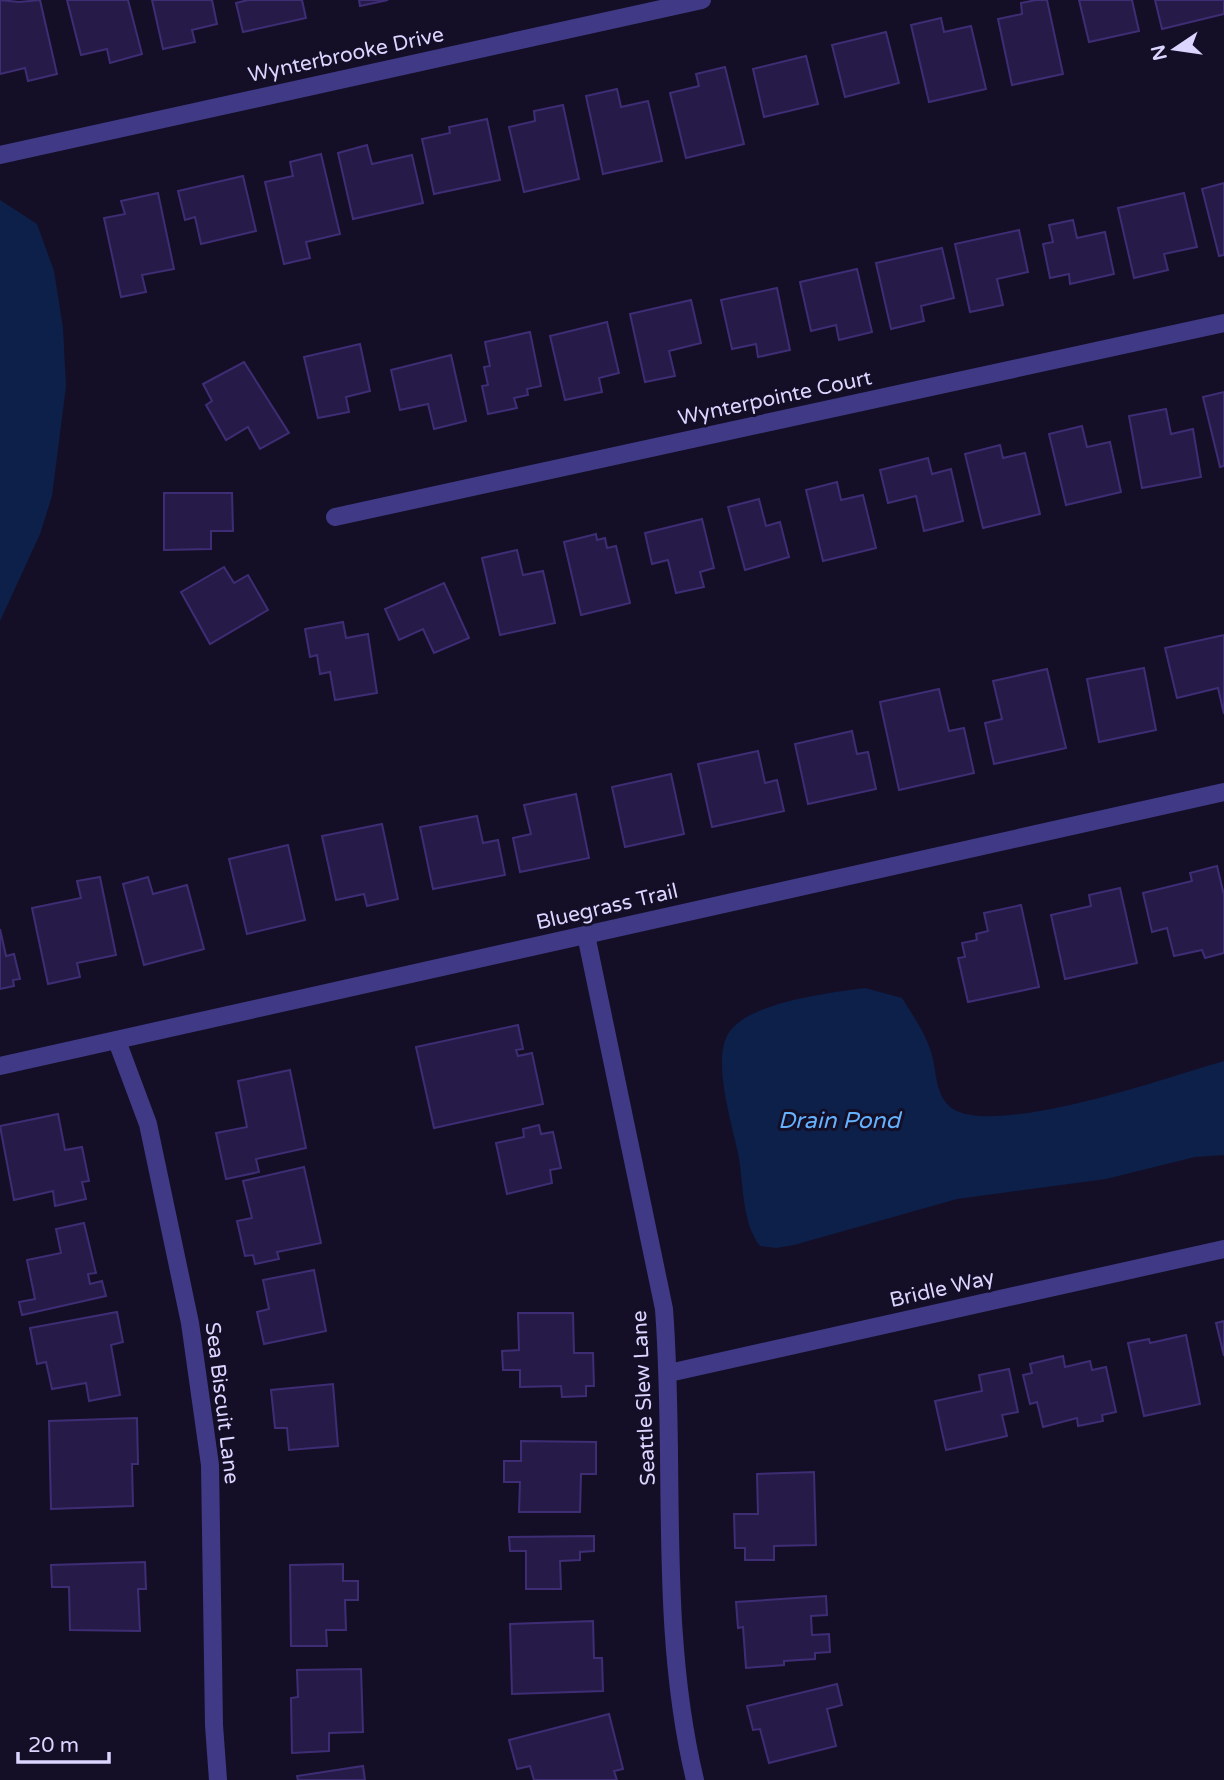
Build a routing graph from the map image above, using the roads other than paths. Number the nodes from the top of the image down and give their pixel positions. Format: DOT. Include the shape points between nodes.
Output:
graph roads {
  1 [pos="702,0"];
  2 [pos="0,155"];
  3 [pos="1224,323"];
  4 [pos="335,517"];
  5 [pos="1224,792"];
  6 [pos="586,935"];
  7 [pos="117,1041"];
  8 [pos="0,1066"];
  9 [pos="1224,1249"];
  10 [pos="669,1373"];
  11 [pos="218,1780"];
  12 [pos="695,1780"];
  1 -- 2 [label="street, Wynterbrooke Drive"];
  3 -- 4 [label="street, Wynterpointe Court"];
  5 -- 6 [label="street, Bluegrass Trail"];
  6 -- 7 [label="street, Bluegrass Trail"];
  6 -- 10 [label="street, Seattle Slew Lane" via="664,1309"];
  7 -- 8 [label="street, Bluegrass Trail"];
  7 -- 11 [label="street, Sea Biscuit Lane" via="148,1124 190,1323 210,1465"];
  9 -- 10 [label="street, Bridle Way"];
  10 -- 12 [label="street, Seattle Slew Lane" via="675,1658"];
}
